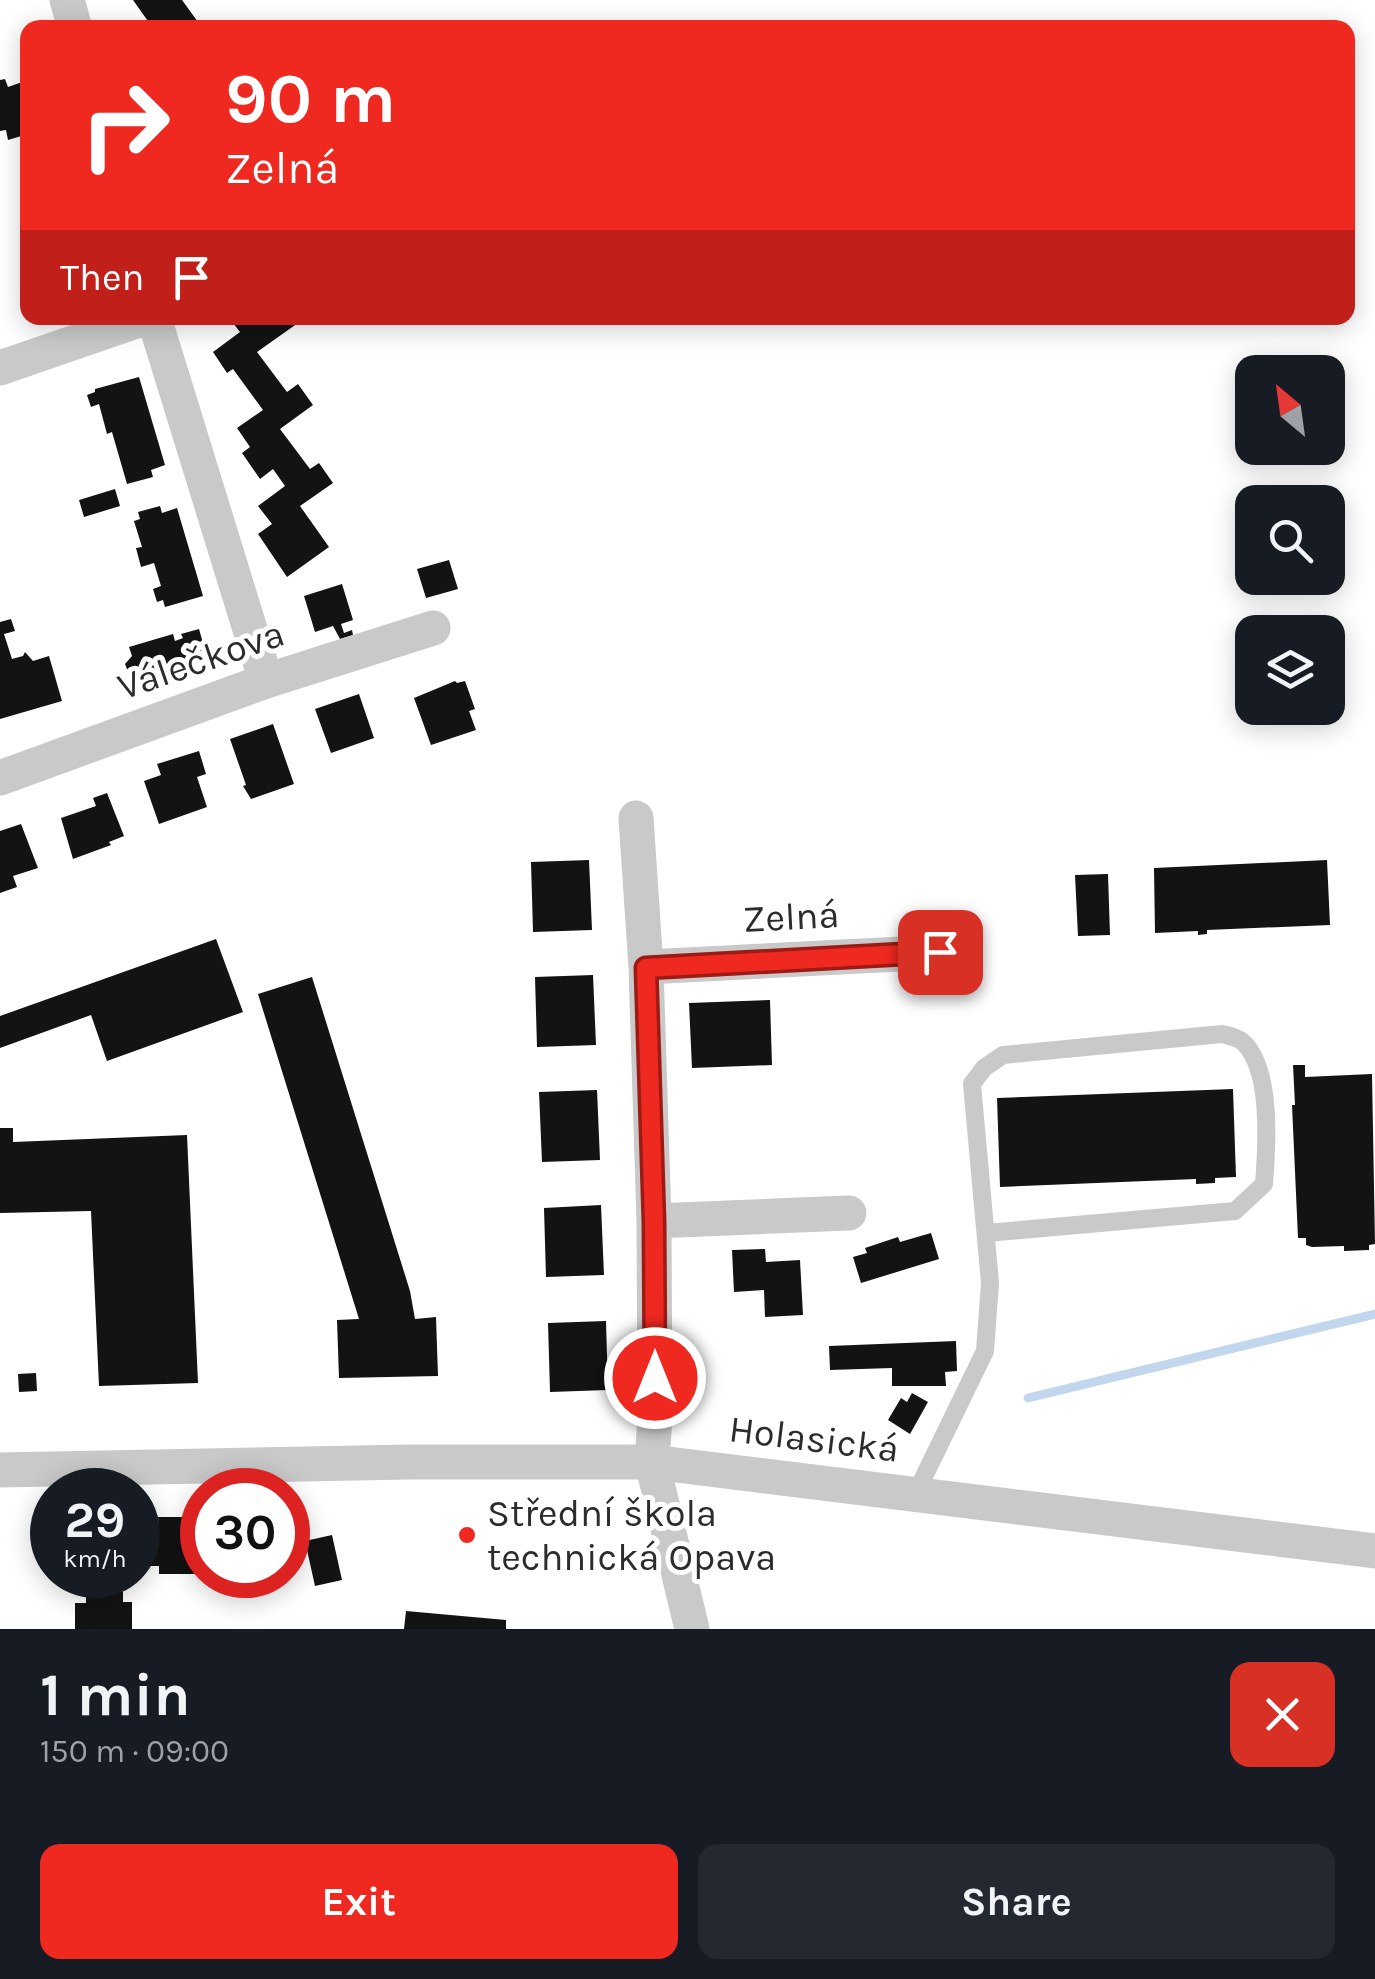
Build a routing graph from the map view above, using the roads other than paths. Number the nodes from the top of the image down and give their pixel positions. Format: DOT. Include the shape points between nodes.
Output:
graph roads {
  1 [pos="126,325"];
  2 [pos="156,325"];
  3 [pos="0,368"];
  4 [pos="432,628"];
  5 [pos="266,681"];
  6 [pos="0,778"];
  7 [pos="636,818"];
  8 [pos="940,952"];
  9 [pos="646,968"];
  10 [pos="849,1213"];
  11 [pos="654,1222"];
  12 [pos="986,1233"];
  13 [pos="652,1462"];
  14 [pos="0,1470"];
  15 [pos="915,1495"];
  16 [pos="1375,1551"];
  17 [pos="692,1629"];
  1 -- 3 [label="street"];
  2 -- 5 [label="street"];
  4 -- 5 [label="street, Válečkova"];
  5 -- 6 [label="street, Válečkova"];
  7 -- 9 [label="street"];
  8 -- 9 [label="street, Zelná"];
  9 -- 11 [label="street"];
  10 -- 11 [label="street"];
  11 -- 13 [label="street"];
  12 -- 12 [label="lane" via="1236,1210 1264,1184 1265,1098 1255,1058 1242,1040 1222,1034 1003,1054 972,1084"];
  12 -- 15 [label="lane" via="985,1351"];
  13 -- 14 [label="street, Holasická"];
  13 -- 15 [label="street, Holasická"];
  13 -- 17 [label="street"];
  15 -- 16 [label="street, Holasická"];
}
